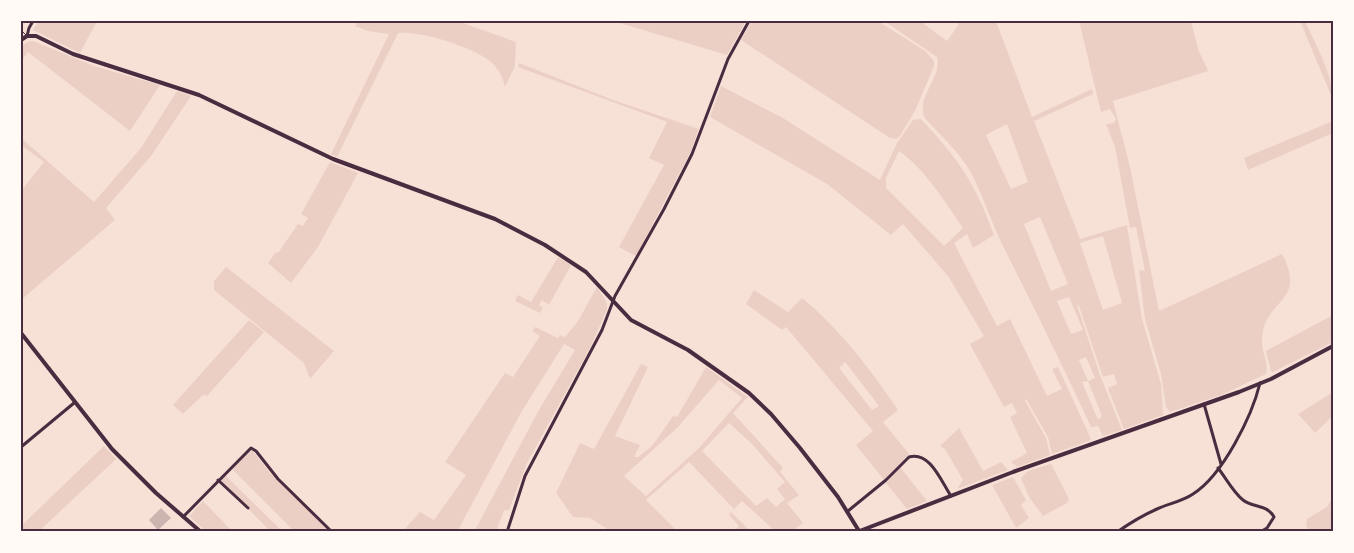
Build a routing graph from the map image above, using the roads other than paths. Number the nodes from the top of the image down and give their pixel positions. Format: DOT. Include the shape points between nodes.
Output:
graph roads {
  1 [pos="33,21"];
  2 [pos="749,21"];
  3 [pos="21,30"];
  4 [pos="27,36"];
  5 [pos="21,40"];
  6 [pos="612,303"];
  7 [pos="21,334"];
  8 [pos="1333,346"];
  9 [pos="1260,383"];
  10 [pos="74,403"];
  11 [pos="1204,404"];
  12 [pos="21,447"];
  13 [pos="1221,464"];
  14 [pos="1218,468"];
  15 [pos="218,480"];
  16 [pos="951,496"];
  17 [pos="248,508"];
  18 [pos="848,511"];
  19 [pos="183,517"];
  20 [pos="201,532"];
  21 [pos="332,532"];
  22 [pos="507,532"];
  23 [pos="859,532"];
  24 [pos="1117,532"];
  25 [pos="1260,532"];
  1 -- 4 [label="street"];
  2 -- 6 [label="street" via="728,59 692,154"];
  3 -- 4 [label="lane"];
  4 -- 5 [label="street"];
  4 -- 6 [label="street" via="36,36 73,54 198,95 333,160 503,223 573,262 596,281"];
  6 -- 18 [label="street" via="631,320 688,350 749,393 786,430"];
  6 -- 22 [label="street" via="602,330 525,476"];
  7 -- 10 [label="street"];
  8 -- 9 [label="street"];
  9 -- 11 [label="street"];
  9 -- 13 [label="street" via="1256,402"];
  10 -- 12 [label="street"];
  10 -- 19 [label="street" via="123,460"];
  11 -- 13 [label="street"];
  11 -- 16 [label="street"];
  13 -- 14 [label="street"];
  14 -- 24 [label="street" via="1193,494 1145,514"];
  14 -- 25 [label="street" via="1243,500 1272,514 1272,522"];
  15 -- 17 [label="street"];
  15 -- 19 [label="street"];
  15 -- 21 [label="street" via="247,450 253,448 278,479"];
  16 -- 18 [label="street" via="928,461 917,456 909,457"];
  16 -- 23 [label="street"];
  18 -- 23 [label="street"];
  19 -- 20 [label="street"];
}
